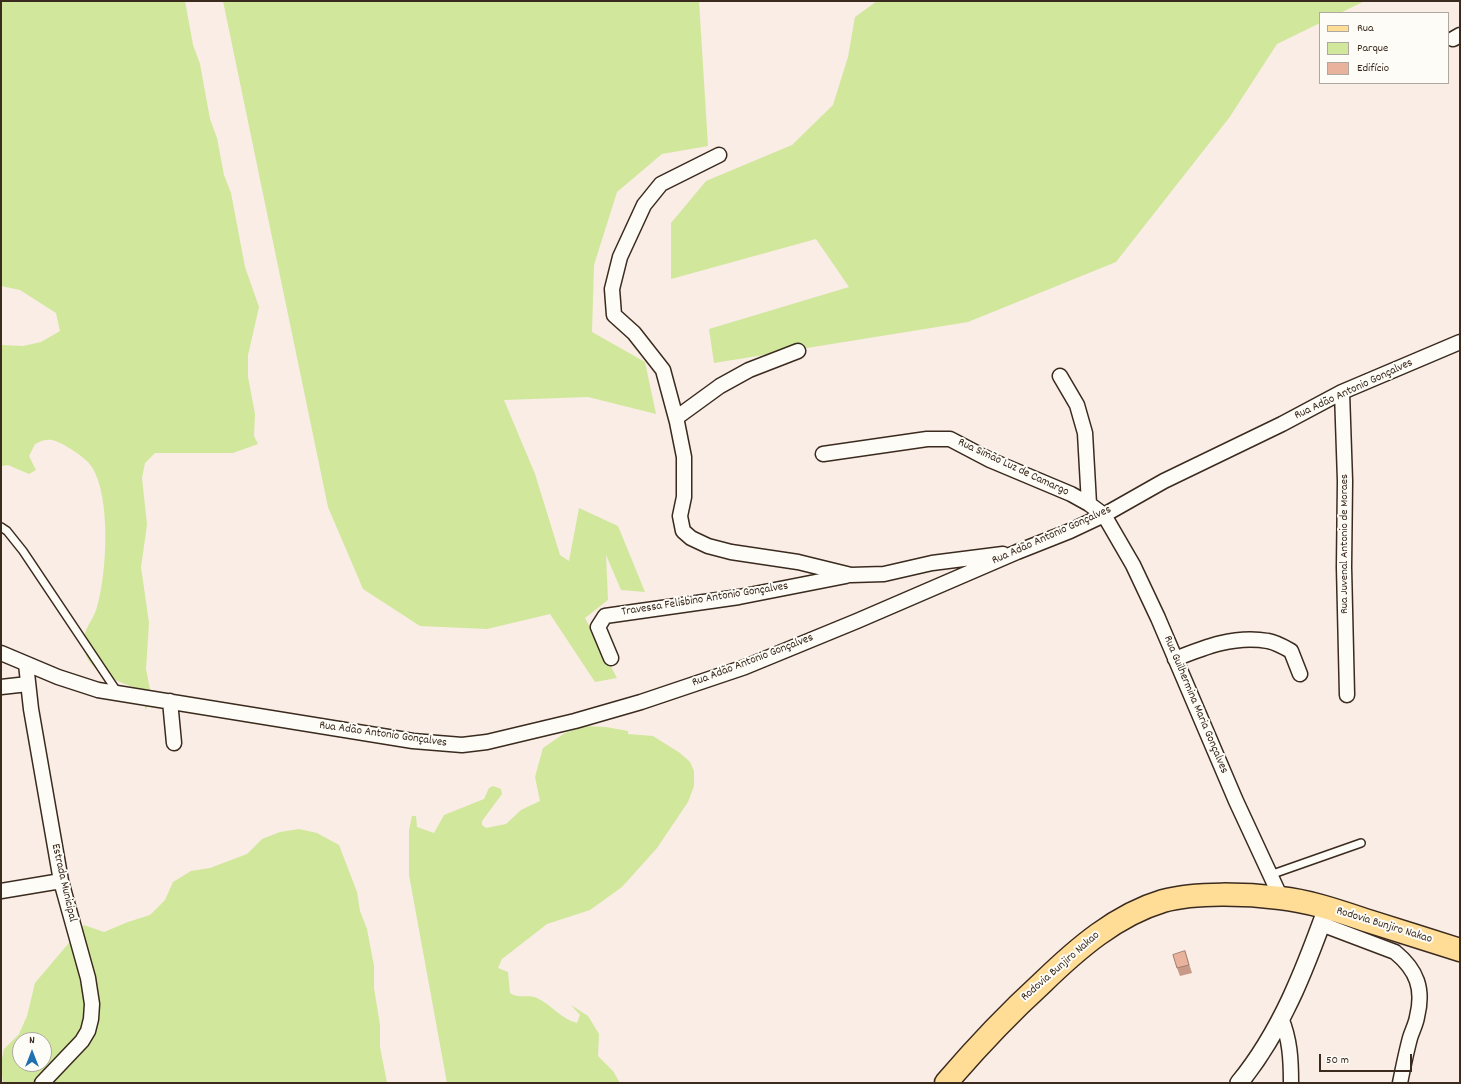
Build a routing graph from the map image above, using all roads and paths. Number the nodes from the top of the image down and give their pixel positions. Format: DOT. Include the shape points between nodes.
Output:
graph roads {
  1 [pos="719,155"];
  2 [pos="1460,342"];
  3 [pos="798,351"];
  4 [pos="1060,376"];
  5 [pos="1342,392"];
  6 [pos="676,418"];
  7 [pos="822,454"];
  8 [pos="1089,504"];
  9 [pos="1104,515"];
  10 [pos="1,528"];
  11 [pos="1017,552"];
  12 [pos="851,575"];
  13 [pos="1,653"];
  14 [pos="611,658"];
  15 [pos="1175,659"];
  16 [pos="26,664"];
  17 [pos="1300,674"];
  18 [pos="28,684"];
  19 [pos="1,687"];
  20 [pos="118,693"];
  21 [pos="1347,695"];
  22 [pos="170,701"];
  23 [pos="174,744"];
  24 [pos="1361,843"];
  25 [pos="1270,876"];
  26 [pos="61,881"];
  27 [pos="1,891"];
  28 [pos="1281,898"];
  29 [pos="1324,916"];
  30 [pos="1460,950"];
  31 [pos="1281,1018"];
  32 [pos="42,1083"];
  33 [pos="946,1083"];
  34 [pos="1239,1083"];
  35 [pos="1291,1083"];
  36 [pos="1400,1083"];
  1 -- 6 [label="street" via="661,184 644,205 620,257 612,289 614,315 634,333 662,370"];
  2 -- 5 [label="street, Rua Adão Antonio Gonçalves"];
  3 -- 6 [label="street" via="749,370 720,386"];
  4 -- 8 [label="street" via="1077,406 1085,433"];
  5 -- 9 [label="street, Rua Adão Antonio Gonçalves" via="1164,481"];
  5 -- 21 [label="street, Rua Juvenal Antonio de Moraes"];
  6 -- 12 [label="street" via="684,458 684,497 680,516 683,531 708,546 730,552 798,562"];
  7 -- 8 [label="street, Rua Simão Luz de Camargo" via="927,439 950,439 990,460 1058,488"];
  8 -- 9 [label="street, Rua Simão Luz de Camargo"];
  9 -- 11 [label="street, Rua Adão Antonio Gonçalves"];
  9 -- 15 [label="street, Rua Guilhermina Maria Gonçalves" via="1134,565"];
  10 -- 20 [label="lane" via="7,531 23,551"];
  11 -- 12 [label="street" via="932,563 884,574"];
  11 -- 22 [label="street, Rua Adão Antonio Gonçalves" via="745,667 641,702 487,742 462,745 413,741"];
  12 -- 14 [label="street, Travessa Felisbino Antonio Gonçalves" via="739,597 605,616 598,627"];
  13 -- 16 [label="street, Rua Adão Antonio Gonçalves"];
  15 -- 17 [label="street" via="1218,643 1243,639 1269,641 1291,651"];
  15 -- 25 [label="street, Rua Guilhermina Maria Gonçalves"];
  16 -- 18 [label="street, Estrada Municipal"];
  16 -- 20 [label="street, Rua Adão Antonio Gonçalves" via="98,690"];
  18 -- 19 [label="street"];
  18 -- 26 [label="street, Estrada Municipal"];
  20 -- 22 [label="street, Rua Adão Antonio Gonçalves"];
  22 -- 23 [label="street"];
  24 -- 25 [label="lane"];
  25 -- 28 [label="street, Rua Guilhermina Maria Gonçalves"];
  26 -- 27 [label="street"];
  26 -- 32 [label="street, Estrada Municipal" via="88,978 92,1004 91,1019 82,1041"];
  28 -- 29 [label="main road, Rodovia Bunjiro Nakao"];
  28 -- 33 [label="main road, Rodovia Bunjiro Nakao" via="1200,896 1164,901 1128,915 1096,935 1064,962 986,1037"];
  29 -- 30 [label="main road, Rodovia Bunjiro Nakao"];
  29 -- 31 [label="street" via="1304,970"];
  29 -- 36 [label="street" via="1395,952 1404,959 1419,984 1417,1018"];
  31 -- 34 [label="street"];
  31 -- 35 [label="street" via="1287,1031"];
}
